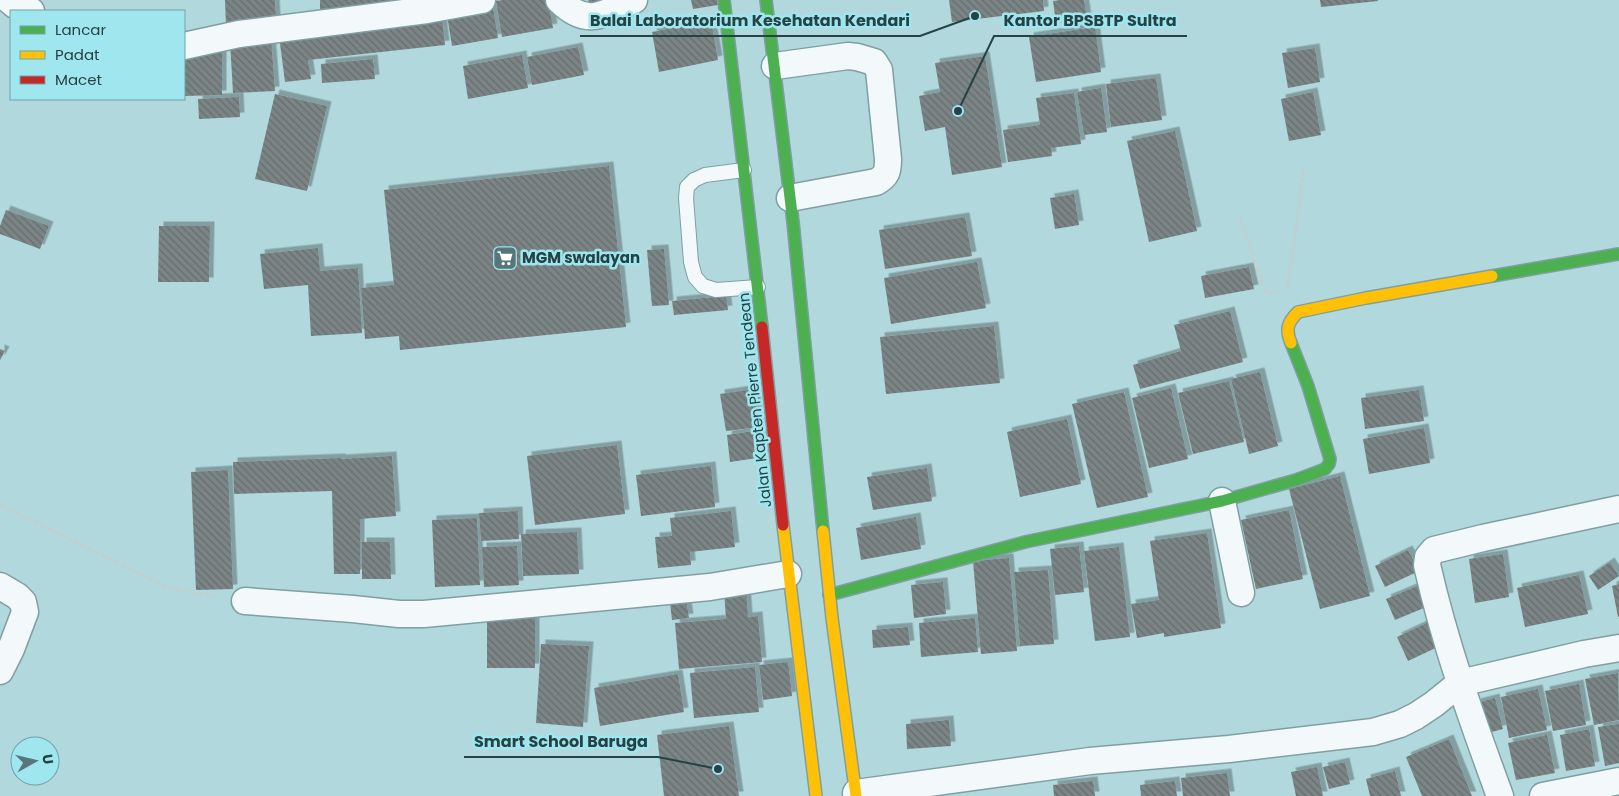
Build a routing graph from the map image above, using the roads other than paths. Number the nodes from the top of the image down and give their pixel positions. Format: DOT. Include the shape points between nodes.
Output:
graph roads {
  1 [pos="9,0"];
  2 [pos="482,0"];
  3 [pos="559,0"];
  4 [pos="634,0"];
  5 [pos="724,0"];
  6 [pos="766,0"];
  7 [pos="28,10"];
  8 [pos="185,46"];
  9 [pos="776,66"];
  10 [pos="744,170"];
  11 [pos="790,198"];
  12 [pos="1619,254"];
  13 [pos="758,287"];
  14 [pos="1222,501"];
  15 [pos="1619,509"];
  16 [pos="788,574"];
  17 [pos="0,586"];
  18 [pos="1240,593"];
  19 [pos="829,595"];
  20 [pos="246,601"];
  21 [pos="1619,648"];
  22 [pos="0,671"];
  23 [pos="1460,684"];
  24 [pos="1619,781"];
  25 [pos="856,795"];
  26 [pos="816,796"];
  27 [pos="1500,796"];
  28 [pos="1543,796"];
  1 -- 7 [label="street"];
  2 -- 8 [label="street" via="239,34"];
  3 -- 4 [label="street" via="571,12 588,17"];
  5 -- 10 [label="main road, Jalan Kapten Pierre Tendean"];
  6 -- 9 [label="main road"];
  9 -- 11 [label="main road"];
  9 -- 11 [label="street" via="848,56 874,62 879,70 888,159 884,178"];
  10 -- 13 [label="main road, Jalan Kapten Pierre Tendean"];
  10 -- 13 [label="lane" via="705,175 687,187 691,262 695,277 703,286 716,290"];
  11 -- 19 [label="main road"];
  12 -- 14 [label="main road" via="1298,312 1286,327 1328,449 1329,464 1296,480"];
  13 -- 16 [label="main road, Jalan Kapten Pierre Tendean"];
  14 -- 18 [label="street"];
  14 -- 19 [label="main road" via="1025,542"];
  15 -- 23 [label="street" via="1434,550 1428,557 1427,566"];
  16 -- 20 [label="street" via="710,587 424,614"];
  16 -- 26 [label="main road, Jalan Kapten Pierre Tendean"];
  17 -- 22 [label="street" via="17,596 26,612"];
  19 -- 25 [label="main road"];
  21 -- 23 [label="street"];
  23 -- 25 [label="street" via="1416,716 1372,732 1090,761"];
  23 -- 27 [label="street"];
  24 -- 28 [label="street"];
}
